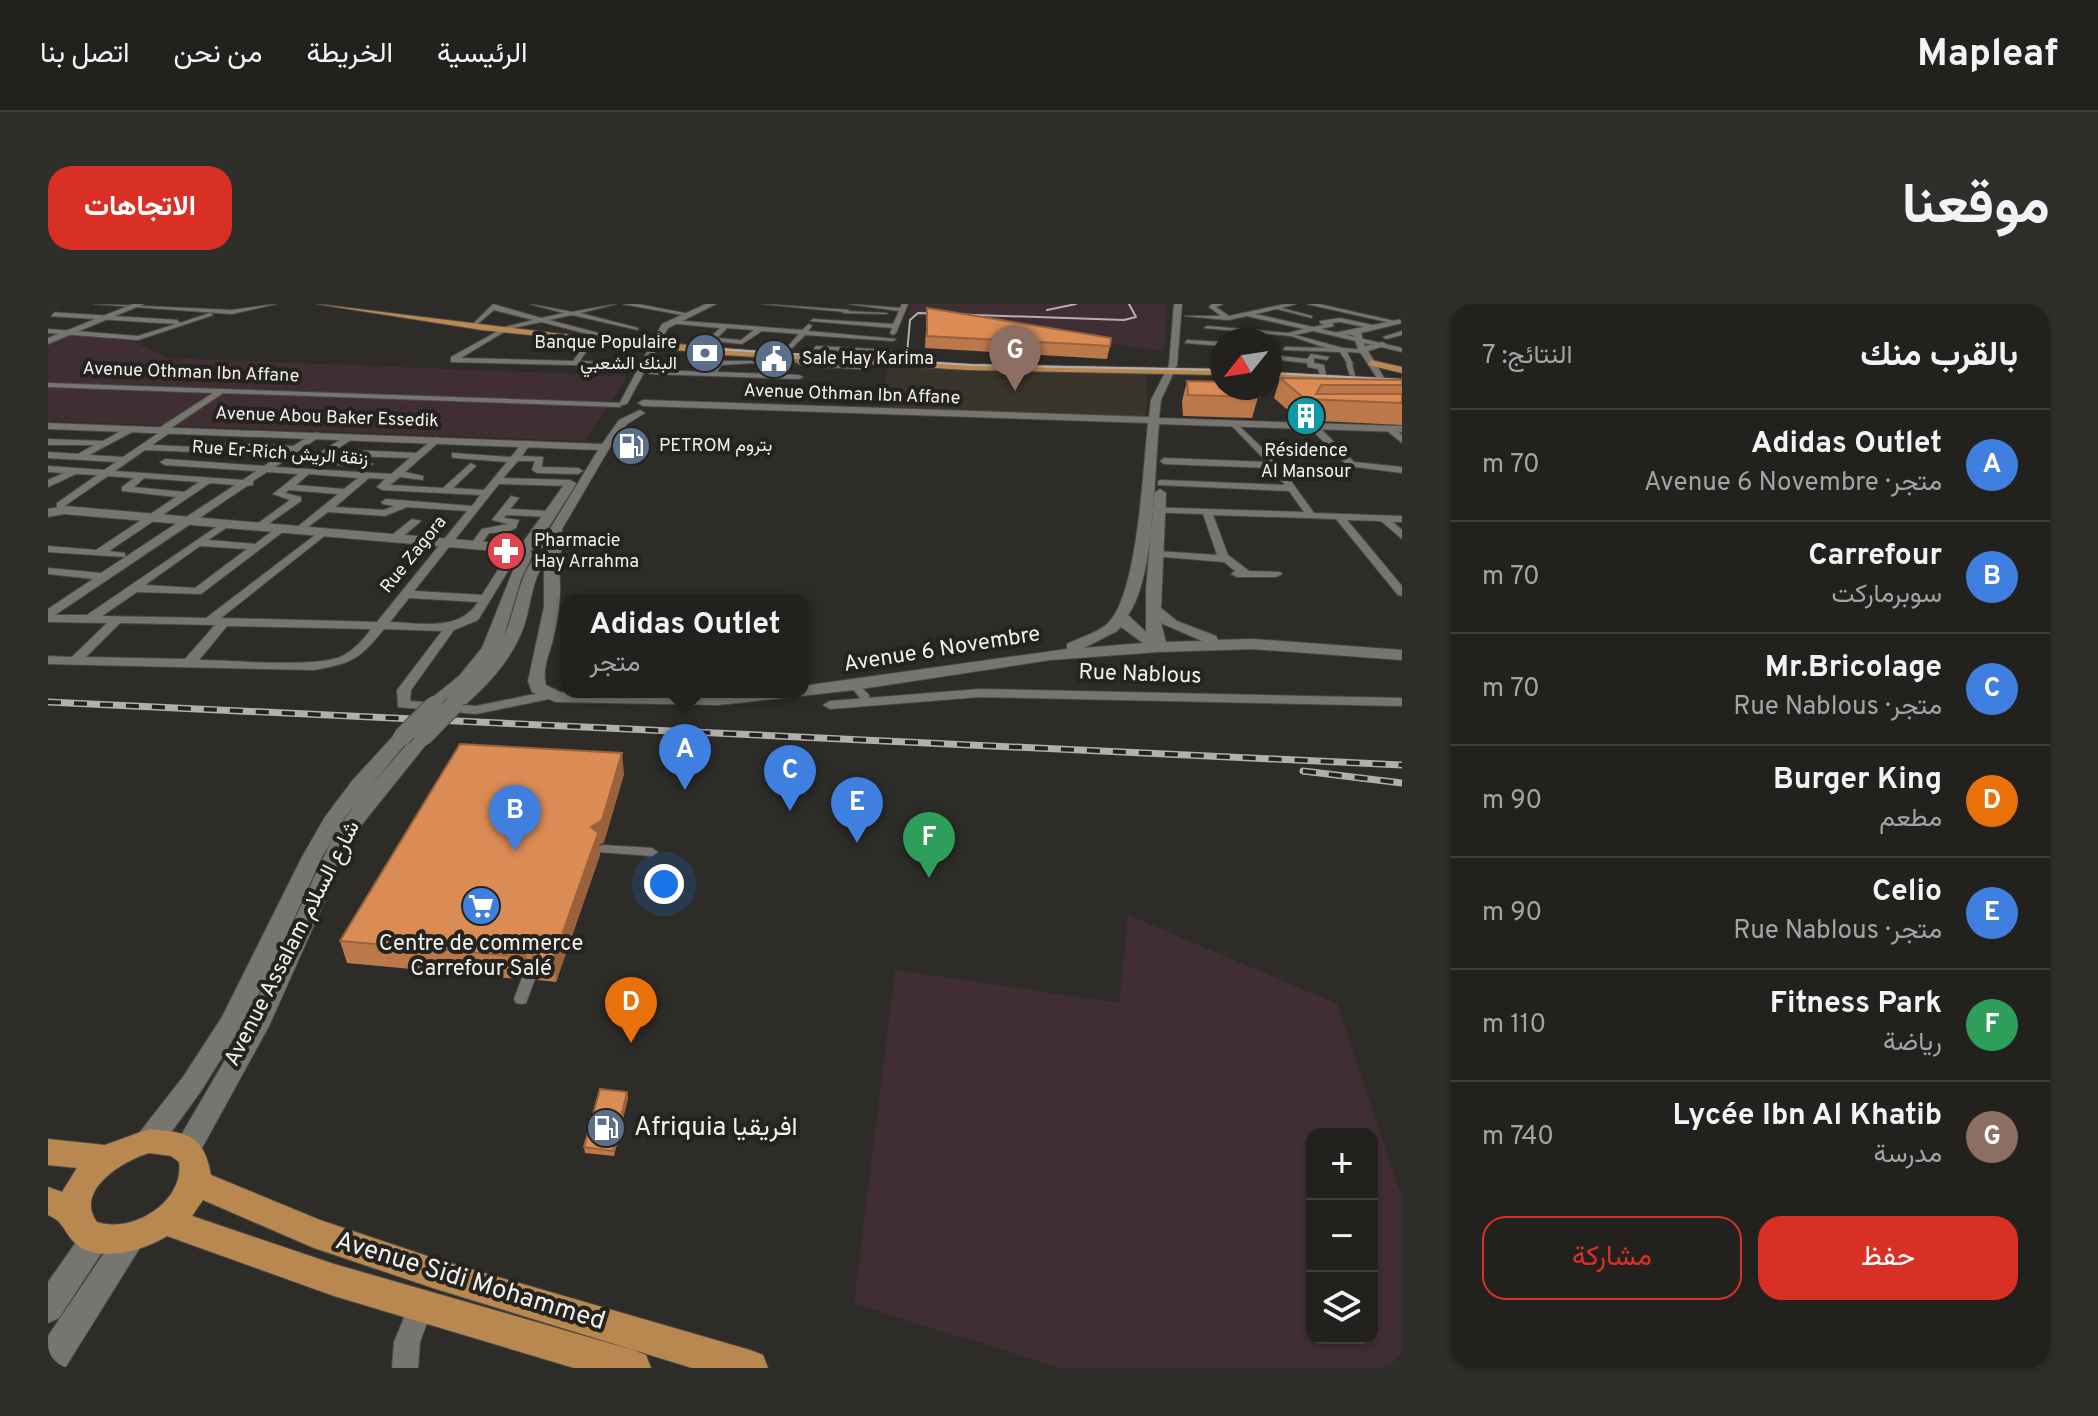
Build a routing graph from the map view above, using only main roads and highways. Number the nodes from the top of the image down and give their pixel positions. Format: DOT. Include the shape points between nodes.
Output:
graph roads {
  1 [pos="321,304"];
  2 [pos="339,304"];
  3 [pos="505,329"];
  4 [pos="593,339"];
  5 [pos="660,345"];
  6 [pos="1371,363"];
  7 [pos="1175,369"];
  8 [pos="1210,370"];
  9 [pos="1210,370"];
  10 [pos="1402,370"];
  11 [pos="1282,372"];
  12 [pos="1282,373"];
  13 [pos="1380,378"];
  14 [pos="1402,379"];
  15 [pos="48,1152"];
  16 [pos="108,1158"];
  17 [pos="195,1182"];
  18 [pos="61,1206"];
  19 [pos="165,1221"];
  20 [pos="633,1368"];
  21 [pos="750,1368"];
  1 -- 3 [label="main road"];
  2 -- 3 [label="main road"];
  3 -- 4 [label="main road"];
  4 -- 5 [label="main road"];
  4 -- 5 [label="main road"];
  5 -- 7 [label="main road" via="753,358 866,352 985,367"];
  5 -- 7 [label="main road" via="726,344 787,351 824,338 892,355 973,363"];
  6 -- 10 [label="main road"];
  7 -- 8 [label="main road"];
  7 -- 9 [label="main road"];
  11 -- 13 [label="main road" via="1351,369"];
  12 -- 13 [label="main road"];
  13 -- 14 [label="main road"];
  15 -- 16 [label="main road"];
  16 -- 17 [label="main road" via="149,1141 173,1142 187,1149 196,1164"];
  16 -- 18 [label="main road"];
  17 -- 19 [label="main road" via="185,1202"];
  17 -- 21 [label="main road, Avenue Sidi Mohammed" via="314,1233 436,1274"];
  18 -- 19 [label="main road" via="96,1237 131,1237"];
  19 -- 20 [label="main road, Avenue Sidi Mohammed" via="334,1280"];
}
